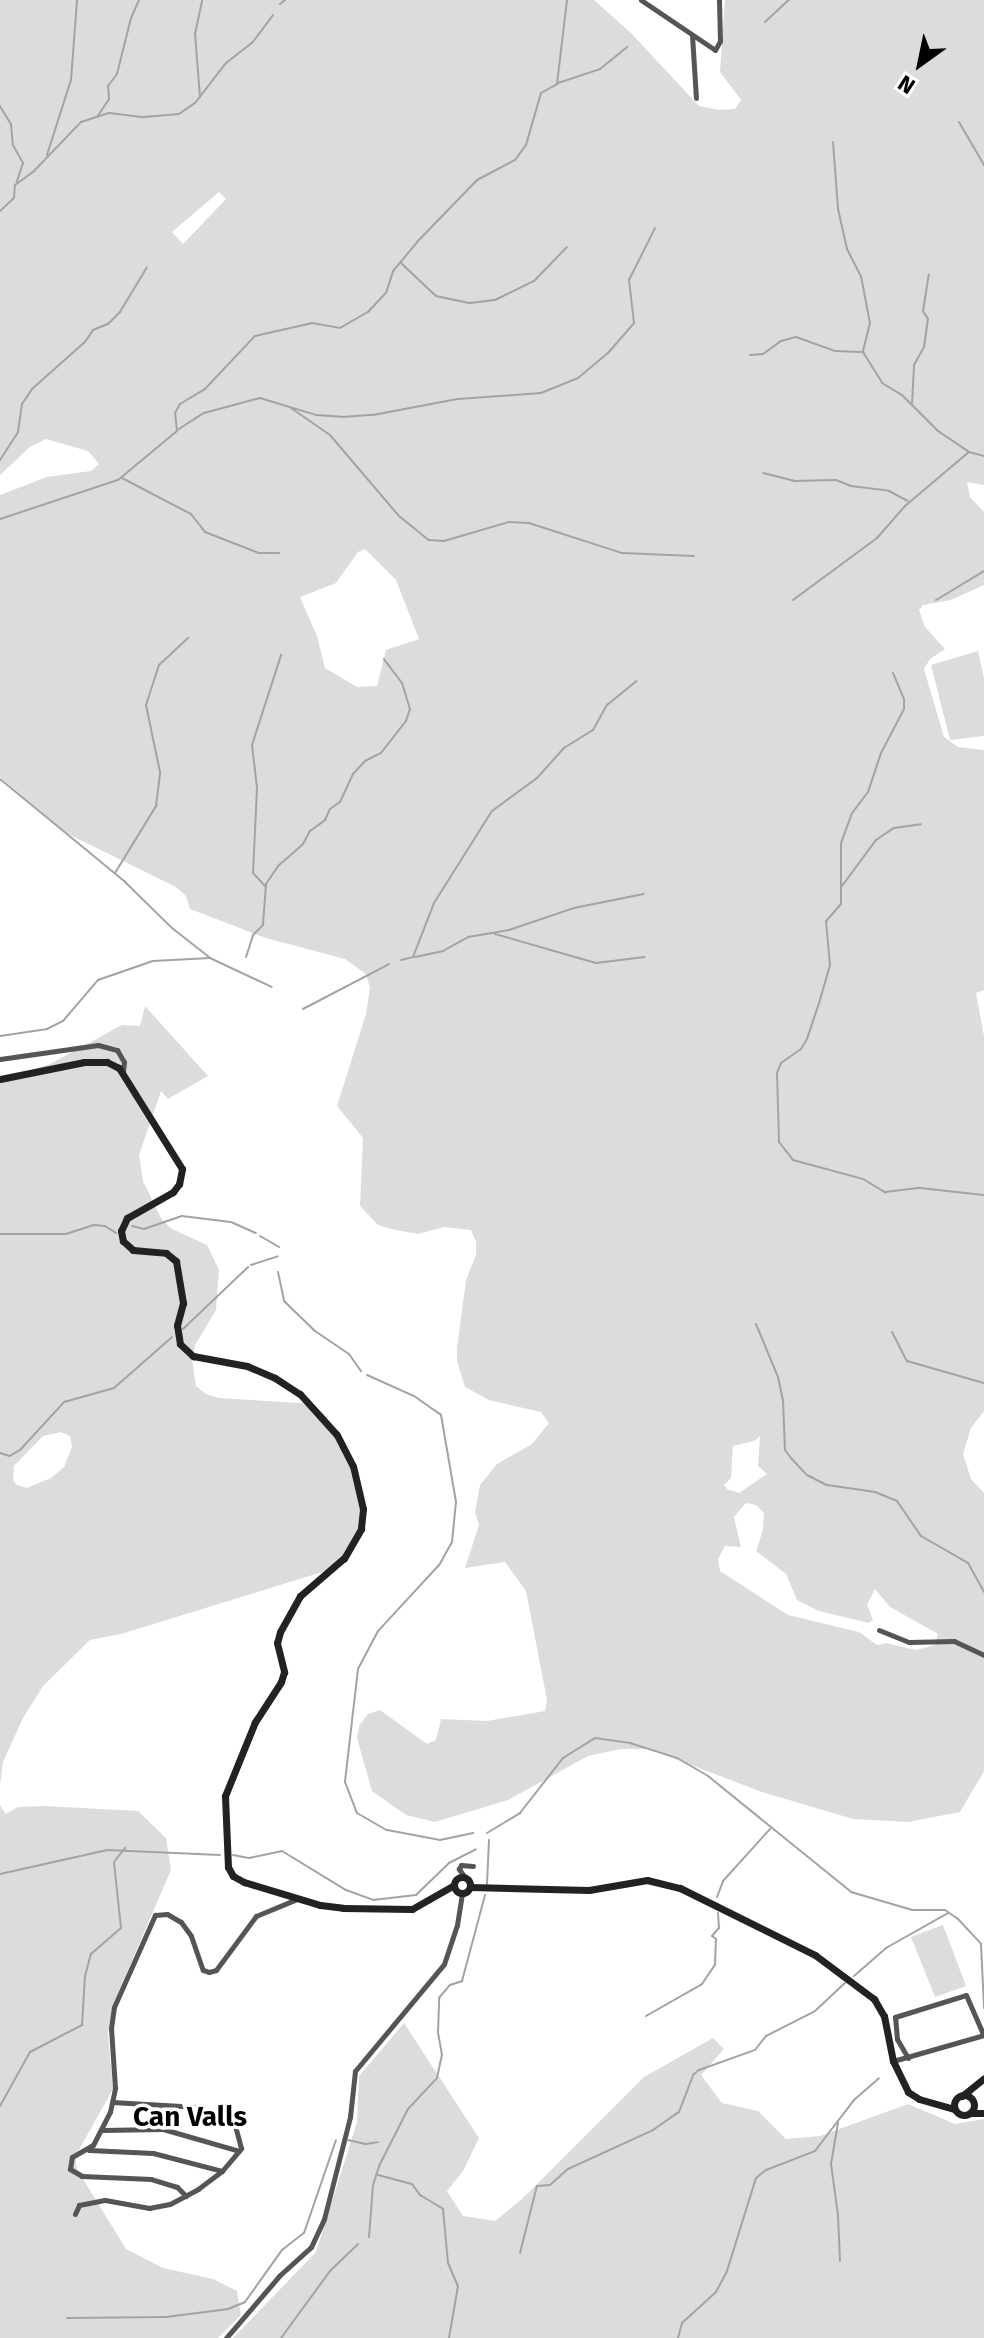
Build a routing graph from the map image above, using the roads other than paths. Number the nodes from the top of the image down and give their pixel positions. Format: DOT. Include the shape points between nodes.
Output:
graph roads {
  1 [pos="641,0"];
  2 [pos="719,0"];
  3 [pos="692,34"];
  4 [pos="696,98"];
  5 [pos="0,1059"];
  6 [pos="123,1073"];
  7 [pos="0,1079"];
  8 [pos="879,1630"];
  9 [pos="984,1655"];
  10 [pos="473,1866"];
  11 [pos="464,1876"];
  12 [pos="454,1885"];
  13 [pos="470,1887"];
  14 [pos="462,1893"];
  15 [pos="298,1898"];
  16 [pos="983,2035"];
  17 [pos="908,2058"];
  18 [pos="893,2061"];
  19 [pos="984,2078"];
  20 [pos="973,2087"];
  21 [pos="112,2102"];
  22 [pos="957,2102"];
  23 [pos="972,2105"];
  24 [pos="984,2112"];
  25 [pos="102,2130"];
  26 [pos="88,2150"];
  27 [pos="239,2151"];
  28 [pos="222,2171"];
  29 [pos="186,2196"];
  30 [pos="75,2214"];
  31 [pos="226,2338"];
  1 -- 3 [label="street"];
  2 -- 3 [label="street" via="720,41 715,50"];
  3 -- 4 [label="street"];
  5 -- 6 [label="street" via="98,1045 117,1050"];
  6 -- 7 [label="street" via="114,1064 99,1061"];
  6 -- 15 [label="street" via="182,1169 173,1192 136,1212 121,1231 133,1250 166,1253 176,1261 183,1303 177,1325 180,1344 193,1356 247,1366 300,1394 337,1435 361,1493 361,1529 353,1547 300,1596 280,1632 281,1682 255,1722 225,1796 228,1867 233,1876"];
  8 -- 9 [label="street" via="909,1642 954,1641"];
  10 -- 11 [label="street" via="461,1865"];
  11 -- 12 [label="street"];
  11 -- 13 [label="street"];
  12 -- 14 [label="street"];
  12 -- 15 [label="street" via="398,1911 343,1908"];
  13 -- 14 [label="street"];
  13 -- 18 [label="street" via="589,1890 647,1880 680,1888 815,1955 874,1999 884,2016"];
  14 -- 31 [label="street" via="444,1964 355,2071 350,2117 324,2219 311,2247"];
  15 -- 21 [label="street" via="256,1916 216,1970 209,1972 203,1970 181,1922 167,1914 155,1915 114,2007"];
  16 -- 17 [label="street"];
  16 -- 17 [label="street" via="966,1995 895,2017 897,2039"];
  17 -- 18 [label="street"];
  18 -- 22 [label="street" via="908,2092 942,2105"];
  19 -- 20 [label="street"];
  20 -- 22 [label="street"];
  20 -- 23 [label="street"];
  21 -- 25 [label="street"];
  21 -- 27 [label="street" via="198,2107 235,2126 242,2143"];
  22 -- 23 [label="street"];
  22 -- 23 [label="street" via="962,2115"];
  23 -- 24 [label="street"];
  25 -- 26 [label="street"];
  25 -- 27 [label="street" via="163,2129"];
  26 -- 28 [label="street" via="153,2153"];
  26 -- 29 [label="street" via="72,2157 73,2172 151,2179 177,2187"];
  27 -- 28 [label="street"];
  28 -- 29 [label="street"];
  29 -- 30 [label="street" via="149,2208 105,2200 79,2205"];
}
